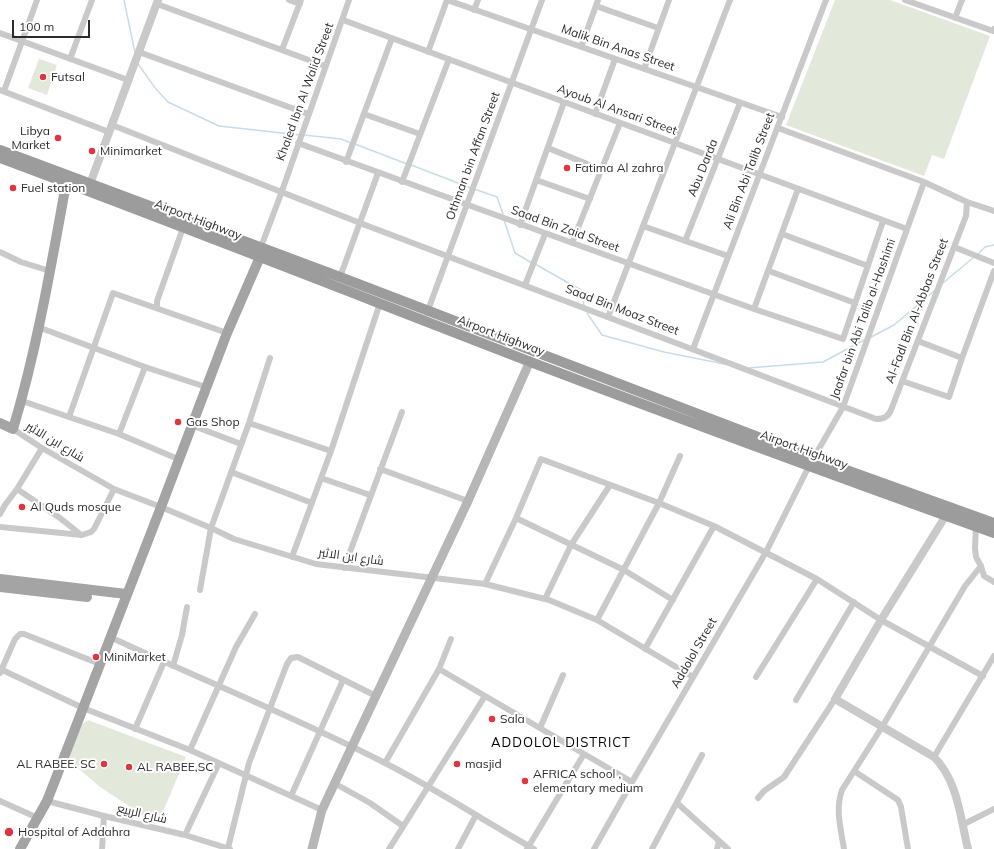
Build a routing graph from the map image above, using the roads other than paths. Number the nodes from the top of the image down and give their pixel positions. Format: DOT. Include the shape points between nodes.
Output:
graph roads {
  1 [pos="37,0"];
  2 [pos="92,0"];
  3 [pos="288,0"];
  4 [pos="349,0"];
  5 [pos="447,0"];
  6 [pos="478,0"];
  7 [pos="542,0"];
  8 [pos="669,0"];
  9 [pos="730,0"];
  10 [pos="826,0"];
  11 [pos="962,0"];
  12 [pos="910,1"];
  13 [pos="158,2"];
  14 [pos="300,2"];
  15 [pos="597,3"];
  16 [pos="474,10"];
  17 [pos="954,18"];
  18 [pos="343,20"];
  19 [pos="658,28"];
  20 [pos="994,29"];
  21 [pos="531,30"];
  22 [pos="0,33"];
  23 [pos="392,38"];
  24 [pos="22,41"];
  25 [pos="581,47"];
  26 [pos="282,50"];
  27 [pos="139,52"];
  28 [pos="428,52"];
  29 [pos="70,59"];
  30 [pos="449,59"];
  31 [pos="615,59"];
  32 [pos="325,66"];
  33 [pos="644,69"];
  34 [pos="128,80"];
  35 [pos="512,82"];
  36 [pos="696,87"];
  37 [pos="2,90"];
  38 [pos="564,102"];
  39 [pos="740,103"];
  40 [pos="308,114"];
  41 [pos="364,114"];
  42 [pos="595,114"];
  43 [pos="782,117"];
  44 [pos="620,123"];
  45 [pos="778,128"];
  46 [pos="110,129"];
  47 [pos="420,134"];
  48 [pos="298,143"];
  49 [pos="675,143"];
  50 [pos="548,148"];
  51 [pos="0,150"];
  52 [pos="0,158"];
  53 [pos="718,159"];
  54 [pos="346,162"];
  55 [pos="602,170"];
  56 [pos="378,173"];
  57 [pos="760,174"];
  58 [pos="536,180"];
  59 [pos="402,182"];
  60 [pos="924,182"];
  61 [pos="66,184"];
  62 [pos="79,184"];
  63 [pos="90,184"];
  64 [pos="798,189"];
  65 [pos="282,191"];
  66 [pos="590,199"];
  67 [pos="967,202"];
  68 [pos="466,205"];
  69 [pos="994,211"];
  70 [pos="883,220"];
  71 [pos="360,222"];
  72 [pos="520,225"];
  73 [pos="643,226"];
  74 [pos="183,228"];
  75 [pos="907,229"];
  76 [pos="545,234"];
  77 [pos="782,234"];
  78 [pos="685,241"];
  79 [pos="572,244"];
  80 [pos="954,247"];
  81 [pos="0,252"];
  82 [pos="261,252"];
  83 [pos="448,256"];
  84 [pos="728,256"];
  85 [pos="994,263"];
  86 [pos="628,264"];
  87 [pos="868,266"];
  88 [pos="50,271"];
  89 [pos="769,271"];
  90 [pos="994,271"];
  91 [pos="340,277"];
  92 [pos="525,285"];
  93 [pos="714,295"];
  94 [pos="380,303"];
  95 [pos="855,303"];
  96 [pos="157,307"];
  97 [pos="754,309"];
  98 [pos="426,315"];
  99 [pos="608,317"];
  100 [pos="38,327"];
  101 [pos="227,333"];
  102 [pos="918,341"];
  103 [pos="94,348"];
  104 [pos="693,349"];
  105 [pos="270,358"];
  106 [pos="962,358"];
  107 [pos="530,361"];
  108 [pos="145,367"];
  109 [pos="902,381"];
  110 [pos="206,387"];
  111 [pos="22,401"];
  112 [pos="843,407"];
  113 [pos="402,412"];
  114 [pos="69,417"];
  115 [pos="876,419"];
  116 [pos="248,423"];
  117 [pos="0,424"];
  118 [pos="192,425"];
  119 [pos="13,429"];
  120 [pos="119,434"];
  121 [pos="241,444"];
  122 [pos="42,448"];
  123 [pos="331,451"];
  124 [pos="680,456"];
  125 [pos="178,459"];
  126 [pos="811,462"];
  127 [pos="380,469"];
  128 [pos="230,472"];
  129 [pos="321,478"];
  130 [pos="610,485"];
  131 [pos="17,488"];
  132 [pos="114,489"];
  133 [pos="370,495"];
  134 [pos="468,501"];
  135 [pos="2,503"];
  136 [pos="312,503"];
  137 [pos="659,504"];
  138 [pos="161,506"];
  139 [pos="948,511"];
  140 [pos="0,514"];
  141 [pos="516,518"];
  142 [pos="994,523"];
  143 [pos="714,526"];
  144 [pos="976,526"];
  145 [pos="0,527"];
  146 [pos="211,528"];
  147 [pos="994,533"];
  148 [pos="82,535"];
  149 [pos="571,544"];
  150 [pos="766,552"];
  151 [pos="292,557"];
  152 [pos="981,566"];
  153 [pos="344,568"];
  154 [pos="624,570"];
  155 [pos="432,578"];
  156 [pos="817,579"];
  157 [pos="0,580"];
  158 [pos="994,582"];
  159 [pos="485,584"];
  160 [pos="0,587"];
  161 [pos="200,590"];
  162 [pos="125,597"];
  163 [pos="545,599"];
  164 [pos="673,600"];
  165 [pos="854,602"];
  166 [pos="188,607"];
  167 [pos="255,614"];
  168 [pos="597,620"];
  169 [pos="881,620"];
  170 [pos="110,637"];
  171 [pos="452,639"];
  172 [pos="929,646"];
  173 [pos="645,649"];
  174 [pos="994,656"];
  175 [pos="164,662"];
  176 [pos="100,664"];
  177 [pos="173,666"];
  178 [pos="439,669"];
  179 [pos="0,671"];
  180 [pos="563,675"];
  181 [pos="982,676"];
  182 [pos="693,677"];
  183 [pos="756,677"];
  184 [pos="343,680"];
  185 [pos="218,685"];
  186 [pos="376,696"];
  187 [pos="485,696"];
  188 [pos="835,699"];
  189 [pos="796,700"];
  190 [pos="83,708"];
  191 [pos="270,708"];
  192 [pos="882,727"];
  193 [pos="540,728"];
  194 [pos="135,729"];
  195 [pos="320,732"];
  196 [pos="352,747"];
  197 [pos="190,750"];
  198 [pos="584,754"];
  199 [pos="702,755"];
  200 [pos="934,757"];
  201 [pos="219,763"];
  202 [pos="385,763"];
  203 [pos="854,771"];
  204 [pos="246,775"];
  205 [pos="632,782"];
  206 [pos="334,783"];
  207 [pos="428,787"];
  208 [pos="291,796"];
  209 [pos="758,798"];
  210 [pos="0,801"];
  211 [pos="47,801"];
  212 [pos="677,803"];
  213 [pos="994,809"];
  214 [pos="322,810"];
  215 [pos="476,815"];
  216 [pos="104,816"];
  217 [pos="38,818"];
  218 [pos="962,825"];
  219 [pos="404,826"];
  220 [pos="185,835"];
  221 [pos="717,838"];
  222 [pos="218,847"];
  223 [pos="230,848"];
  224 [pos="530,848"];
  225 [pos="20,849"];
  226 [pos="102,849"];
  227 [pos="312,849"];
  228 [pos="389,849"];
  229 [pos="458,849"];
  230 [pos="594,849"];
  231 [pos="652,849"];
  232 [pos="717,849"];
  233 [pos="728,849"];
  234 [pos="844,849"];
  235 [pos="908,849"];
  236 [pos="968,849"];
  1 -- 24 [label="street"];
  2 -- 29 [label="street"];
  3 -- 14 [label="street"];
  4 -- 18 [label="street, Khaled Ibn Al Walid Street"];
  5 -- 16 [label="street, Malik Bin Anas Street"];
  5 -- 28 [label="street"];
  6 -- 16 [label="street"];
  7 -- 21 [label="street, Othman bin Affan Street"];
  8 -- 19 [label="street"];
  9 -- 36 [label="street"];
  10 -- 43 [label="street, Ali Bin Abi Talib Street"];
  11 -- 17 [label="street"];
  12 -- 17 [label="street"];
  13 -- 26 [label="street"];
  13 -- 27 [label="street"];
  14 -- 26 [label="street"];
  15 -- 19 [label="street"];
  15 -- 25 [label="street"];
  16 -- 21 [label="street, Malik Bin Anas Street"];
  17 -- 20 [label="street" via="993,31"];
  18 -- 23 [label="street, Ayoub Al Ansari Street"];
  18 -- 32 [label="street, Khaled Ibn Al Walid Street"];
  19 -- 33 [label="street"];
  21 -- 25 [label="street, Malik Bin Anas Street"];
  21 -- 35 [label="street, Othman bin Affan Street"];
  22 -- 24 [label="street"];
  23 -- 28 [label="street, Ayoub Al Ansari Street"];
  23 -- 41 [label="street"];
  24 -- 29 [label="street"];
  24 -- 37 [label="street"];
  25 -- 31 [label="street, Malik Bin Anas Street"];
  26 -- 32 [label="street"];
  27 -- 34 [label="street"];
  27 -- 40 [label="street"];
  28 -- 30 [label="street, Ayoub Al Ansari Street"];
  29 -- 34 [label="street"];
  30 -- 35 [label="street, Ayoub Al Ansari Street"];
  30 -- 47 [label="street"];
  31 -- 33 [label="street, Malik Bin Anas Street"];
  31 -- 42 [label="street"];
  32 -- 40 [label="street, Khaled Ibn Al Walid Street"];
  33 -- 36 [label="street, Malik Bin Anas Street"];
  34 -- 46 [label="street"];
  35 -- 38 [label="street, Ayoub Al Ansari Street"];
  35 -- 68 [label="street, Othman bin Affan Street"];
  36 -- 39 [label="street, Malik Bin Anas Street"];
  36 -- 49 [label="street"];
  37 -- 46 [label="street, Saad Bin Moaz Street"];
  38 -- 42 [label="street, Ayoub Al Ansari Street"];
  38 -- 50 [label="street"];
  39 -- 43 [label="street, Malik Bin Anas Street"];
  39 -- 53 [label="street, Abu Darda"];
  40 -- 48 [label="street, Khaled Ibn Al Walid Street"];
  41 -- 47 [label="street"];
  41 -- 54 [label="street"];
  42 -- 44 [label="street, Ayoub Al Ansari Street"];
  43 -- 45 [label="street, Ali Bin Abi Talib Street"];
  44 -- 49 [label="street, Ayoub Al Ansari Street"];
  44 -- 55 [label="street"];
  45 -- 57 [label="street, Ali Bin Abi Talib Street"];
  45 -- 60 [label="street"];
  46 -- 63 [label="street"];
  46 -- 65 [label="street, Saad Bin Moaz Street"];
  47 -- 59 [label="street"];
  48 -- 54 [label="street, Saad Bin Zaid Street"];
  48 -- 65 [label="street, Khaled Ibn Al Walid Street"];
  49 -- 53 [label="street, Ayoub Al Ansari Street"];
  49 -- 73 [label="street"];
  50 -- 55 [label="street"];
  50 -- 58 [label="street"];
  51 -- 62 [label="highway, Airport Highway"];
  52 -- 61 [label="highway, Airport Highway"];
  53 -- 57 [label="street, Ayoub Al Ansari Street"];
  53 -- 78 [label="street, Abu Darda"];
  54 -- 56 [label="street, Saad Bin Zaid Street"];
  55 -- 66 [label="street"];
  56 -- 59 [label="street, Saad Bin Zaid Street"];
  56 -- 71 [label="street"];
  57 -- 64 [label="street, Ayoub Al Ansari Street"];
  57 -- 84 [label="street, Ali Bin Abi Talib Street"];
  58 -- 66 [label="street"];
  58 -- 72 [label="street"];
  59 -- 68 [label="street, Saad Bin Zaid Street"];
  60 -- 67 [label="street"];
  60 -- 75 [label="street, Jaafar bin Abi Talib al-Hashimi"];
  61 -- 62 [label="highway, Airport Highway"];
  61 -- 88 [label="main road"];
  62 -- 63 [label="highway, Airport Highway"];
  62 -- 74 [label="highway, Airport Highway"];
  63 -- 82 [label="highway, Airport Highway"];
  64 -- 70 [label="street, Ayoub Al Ansari Street"];
  64 -- 77 [label="street"];
  65 -- 71 [label="street, Saad Bin Moaz Street"];
  65 -- 82 [label="street, Khaled Ibn Al Walid Street"];
  66 -- 79 [label="street"];
  67 -- 69 [label="street"];
  67 -- 80 [label="street, Al-Fadl Bin Al-Abbas Street" via="966,216"];
  68 -- 72 [label="street, Saad Bin Zaid Street"];
  68 -- 83 [label="street, Othman bin Affan Street"];
  70 -- 75 [label="street, Ayoub Al Ansari Street"];
  70 -- 87 [label="street"];
  71 -- 83 [label="street, Saad Bin Moaz Street"];
  71 -- 91 [label="street"];
  72 -- 76 [label="street, Saad Bin Zaid Street"];
  73 -- 78 [label="street"];
  73 -- 86 [label="street"];
  74 -- 82 [label="highway, Airport Highway"];
  74 -- 96 [label="street"];
  75 -- 112 [label="street, Jaafar bin Abi Talib al-Hashimi"];
  76 -- 79 [label="street, Saad Bin Zaid Street"];
  76 -- 92 [label="street"];
  77 -- 87 [label="street"];
  77 -- 89 [label="street"];
  78 -- 84 [label="street"];
  79 -- 86 [label="street, Saad Bin Zaid Street"];
  80 -- 85 [label="street"];
  80 -- 102 [label="street, Al-Fadl Bin Al-Abbas Street"];
  81 -- 88 [label="street"];
  82 -- 91 [label="highway, Airport Highway"];
  82 -- 94 [label="highway, Airport Highway"];
  82 -- 101 [label="main road"];
  83 -- 92 [label="street, Saad Bin Moaz Street"];
  83 -- 98 [label="street, Othman bin Affan Street"];
  84 -- 93 [label="street, Ali Bin Abi Talib Street"];
  86 -- 93 [label="street, Saad Bin Zaid Street"];
  86 -- 99 [label="street"];
  87 -- 95 [label="street"];
  88 -- 100 [label="main road"];
  89 -- 95 [label="street"];
  89 -- 97 [label="street"];
  90 -- 106 [label="street"];
  91 -- 98 [label="highway, Airport Highway"];
  92 -- 99 [label="street, Saad Bin Moaz Street"];
  93 -- 97 [label="street, Saad Bin Zaid Street"];
  93 -- 104 [label="street, Ali Bin Abi Talib Street"];
  94 -- 98 [label="highway, Airport Highway"];
  94 -- 123 [label="street"];
  95 -- 97 [label="street, Saad Bin Zaid Street" via="843,339"];
  96 -- 101 [label="street"];
  96 -- 103 [label="street" via="113,292"];
  98 -- 107 [label="highway, Airport Highway"];
  98 -- 126 [label="highway, Airport Highway"];
  99 -- 104 [label="street, Saad Bin Moaz Street"];
  100 -- 103 [label="street"];
  100 -- 111 [label="main road"];
  101 -- 110 [label="main road"];
  102 -- 106 [label="street"];
  102 -- 109 [label="street, Al-Fadl Bin Al-Abbas Street"];
  103 -- 108 [label="street"];
  103 -- 114 [label="street"];
  104 -- 112 [label="street, Saad Bin Moaz Street"];
  105 -- 116 [label="street"];
  106 -- 109 [label="street" via="949,396"];
  107 -- 126 [label="highway, Airport Highway"];
  107 -- 134 [label="main road"];
  108 -- 110 [label="street"];
  108 -- 120 [label="street"];
  109 -- 115 [label="street, Al-Fadl Bin Al-Abbas Street" via="889,415"];
  110 -- 118 [label="main road"];
  111 -- 114 [label="street"];
  111 -- 119 [label="main road"];
  112 -- 115 [label="street, Saad Bin Moaz Street"];
  112 -- 126 [label="street, Jaafar bin Abi Talib al-Hashimi"];
  113 -- 127 [label="street"];
  114 -- 120 [label="street"];
  116 -- 121 [label="street"];
  116 -- 123 [label="street"];
  117 -- 119 [label="main road"];
  118 -- 121 [label="street"];
  118 -- 125 [label="main road"];
  119 -- 122 [label="street, شارع ابن الاثير"];
  120 -- 125 [label="street"];
  121 -- 128 [label="street"];
  122 -- 131 [label="street"];
  122 -- 132 [label="street, شارع ابن الاثير"];
  123 -- 129 [label="street"];
  124 -- 137 [label="street"];
  125 -- 138 [label="main road"];
  126 -- 139 [label="highway, Airport Highway"];
  126 -- 150 [label="street, Addolol Street"];
  127 -- 133 [label="street"];
  127 -- 134 [label="street"];
  128 -- 136 [label="street"];
  128 -- 146 [label="street"];
  129 -- 133 [label="street"];
  129 -- 136 [label="street"];
  130 -- 137 [label="street"];
  130 -- 141 [label="street" via="541,459"];
  130 -- 149 [label="street"];
  131 -- 135 [label="street"];
  131 -- 148 [label="street"];
  132 -- 138 [label="street, شارع ابن الاثير"];
  132 -- 148 [label="street" via="94,529"];
  133 -- 153 [label="street"];
  134 -- 155 [label="main road"];
  135 -- 140 [label="street"];
  136 -- 151 [label="street"];
  137 -- 143 [label="street"];
  137 -- 154 [label="street"];
  138 -- 146 [label="street, شارع ابن الاثير"];
  138 -- 162 [label="main road"];
  139 -- 142 [label="highway, Airport Highway"];
  139 -- 144 [label="highway, Airport Highway"];
  139 -- 169 [label="street"];
  141 -- 149 [label="street"];
  141 -- 159 [label="street"];
  143 -- 150 [label="street"];
  143 -- 164 [label="street"];
  144 -- 147 [label="highway, Airport Highway"];
  144 -- 152 [label="street" via="976,557"];
  145 -- 148 [label="street"];
  146 -- 151 [label="street, شارع ابن الاثير" via="234,539"];
  146 -- 161 [label="street"];
  149 -- 154 [label="street"];
  149 -- 163 [label="street"];
  150 -- 156 [label="street"];
  150 -- 182 [label="street, Addolol Street"];
  151 -- 153 [label="street, شارع ابن الاثير"];
  152 -- 158 [label="street" via="984,576"];
  152 -- 172 [label="street" via="965,586"];
  153 -- 155 [label="street, شارع ابن الاثير"];
  154 -- 164 [label="street"];
  154 -- 168 [label="street"];
  155 -- 159 [label="street, شارع ابن الاثير"];
  155 -- 186 [label="main road"];
  156 -- 165 [label="street"];
  156 -- 183 [label="street"];
  157 -- 162 [label="main road"];
  159 -- 163 [label="street, شارع ابن الاثير"];
  160 -- 162 [label="main road"];
  162 -- 170 [label="main road"];
  163 -- 168 [label="street, شارع ابن الاثير"];
  164 -- 173 [label="street"];
  165 -- 169 [label="street"];
  165 -- 189 [label="street"];
  166 -- 177 [label="street"];
  167 -- 185 [label="street"];
  168 -- 173 [label="street, شارع ابن الاثير"];
  169 -- 172 [label="street"];
  169 -- 188 [label="street"];
  170 -- 175 [label="street"];
  170 -- 176 [label="main road"];
  171 -- 178 [label="street"];
  172 -- 181 [label="street"];
  172 -- 192 [label="street"];
  173 -- 182 [label="street, شارع ابن الاثير"];
  174 -- 181 [label="street"];
  175 -- 177 [label="street"];
  175 -- 194 [label="street"];
  176 -- 179 [label="street" via="20,634 15,638"];
  176 -- 190 [label="main road"];
  177 -- 185 [label="street"];
  178 -- 187 [label="street"];
  178 -- 202 [label="street"];
  179 -- 190 [label="street"];
  180 -- 193 [label="street"];
  181 -- 200 [label="street"];
  182 -- 205 [label="street, Addolol Street"];
  184 -- 186 [label="street"];
  184 -- 191 [label="street" via="298,657 291,658"];
  184 -- 195 [label="street"];
  185 -- 191 [label="street"];
  185 -- 197 [label="street"];
  186 -- 196 [label="main road"];
  187 -- 193 [label="street"];
  187 -- 207 [label="street"];
  188 -- 192 [label="street"];
  188 -- 209 [label="street" via="784,777"];
  190 -- 194 [label="street"];
  190 -- 211 [label="main road"];
  191 -- 195 [label="street"];
  191 -- 204 [label="street"];
  192 -- 200 [label="street"];
  192 -- 203 [label="street"];
  193 -- 198 [label="street"];
  194 -- 197 [label="street"];
  195 -- 196 [label="street"];
  195 -- 208 [label="street"];
  196 -- 202 [label="street"];
  196 -- 206 [label="main road"];
  197 -- 201 [label="street"];
  198 -- 205 [label="street"];
  198 -- 224 [label="street"];
  199 -- 212 [label="street"];
  200 -- 218 [label="street" via="948,774 955,791"];
  201 -- 204 [label="street"];
  201 -- 220 [label="street"];
  202 -- 207 [label="street"];
  203 -- 234 [label="street" via="839,800 838,813"];
  203 -- 235 [label="street" via="898,800"];
  204 -- 208 [label="street"];
  204 -- 223 [label="street"];
  205 -- 230 [label="street, Addolol Street"];
  206 -- 214 [label="main road"];
  206 -- 219 [label="street"];
  207 -- 215 [label="street"];
  207 -- 219 [label="street"];
  208 -- 214 [label="street"];
  210 -- 217 [label="street"];
  211 -- 216 [label="street, شارع الربيع"];
  211 -- 217 [label="main road"];
  212 -- 221 [label="street"];
  212 -- 231 [label="street"];
  213 -- 218 [label="street"];
  214 -- 227 [label="main road"];
  215 -- 224 [label="street"];
  215 -- 229 [label="street"];
  216 -- 220 [label="street, شارع الربيع"];
  216 -- 226 [label="street"];
  217 -- 225 [label="main road"];
  218 -- 236 [label="street"];
  219 -- 228 [label="street"];
  220 -- 222 [label="street, شارع الربيع"];
  221 -- 232 [label="street"];
  221 -- 233 [label="street"];
  222 -- 223 [label="street, شارع الربيع"];
}
